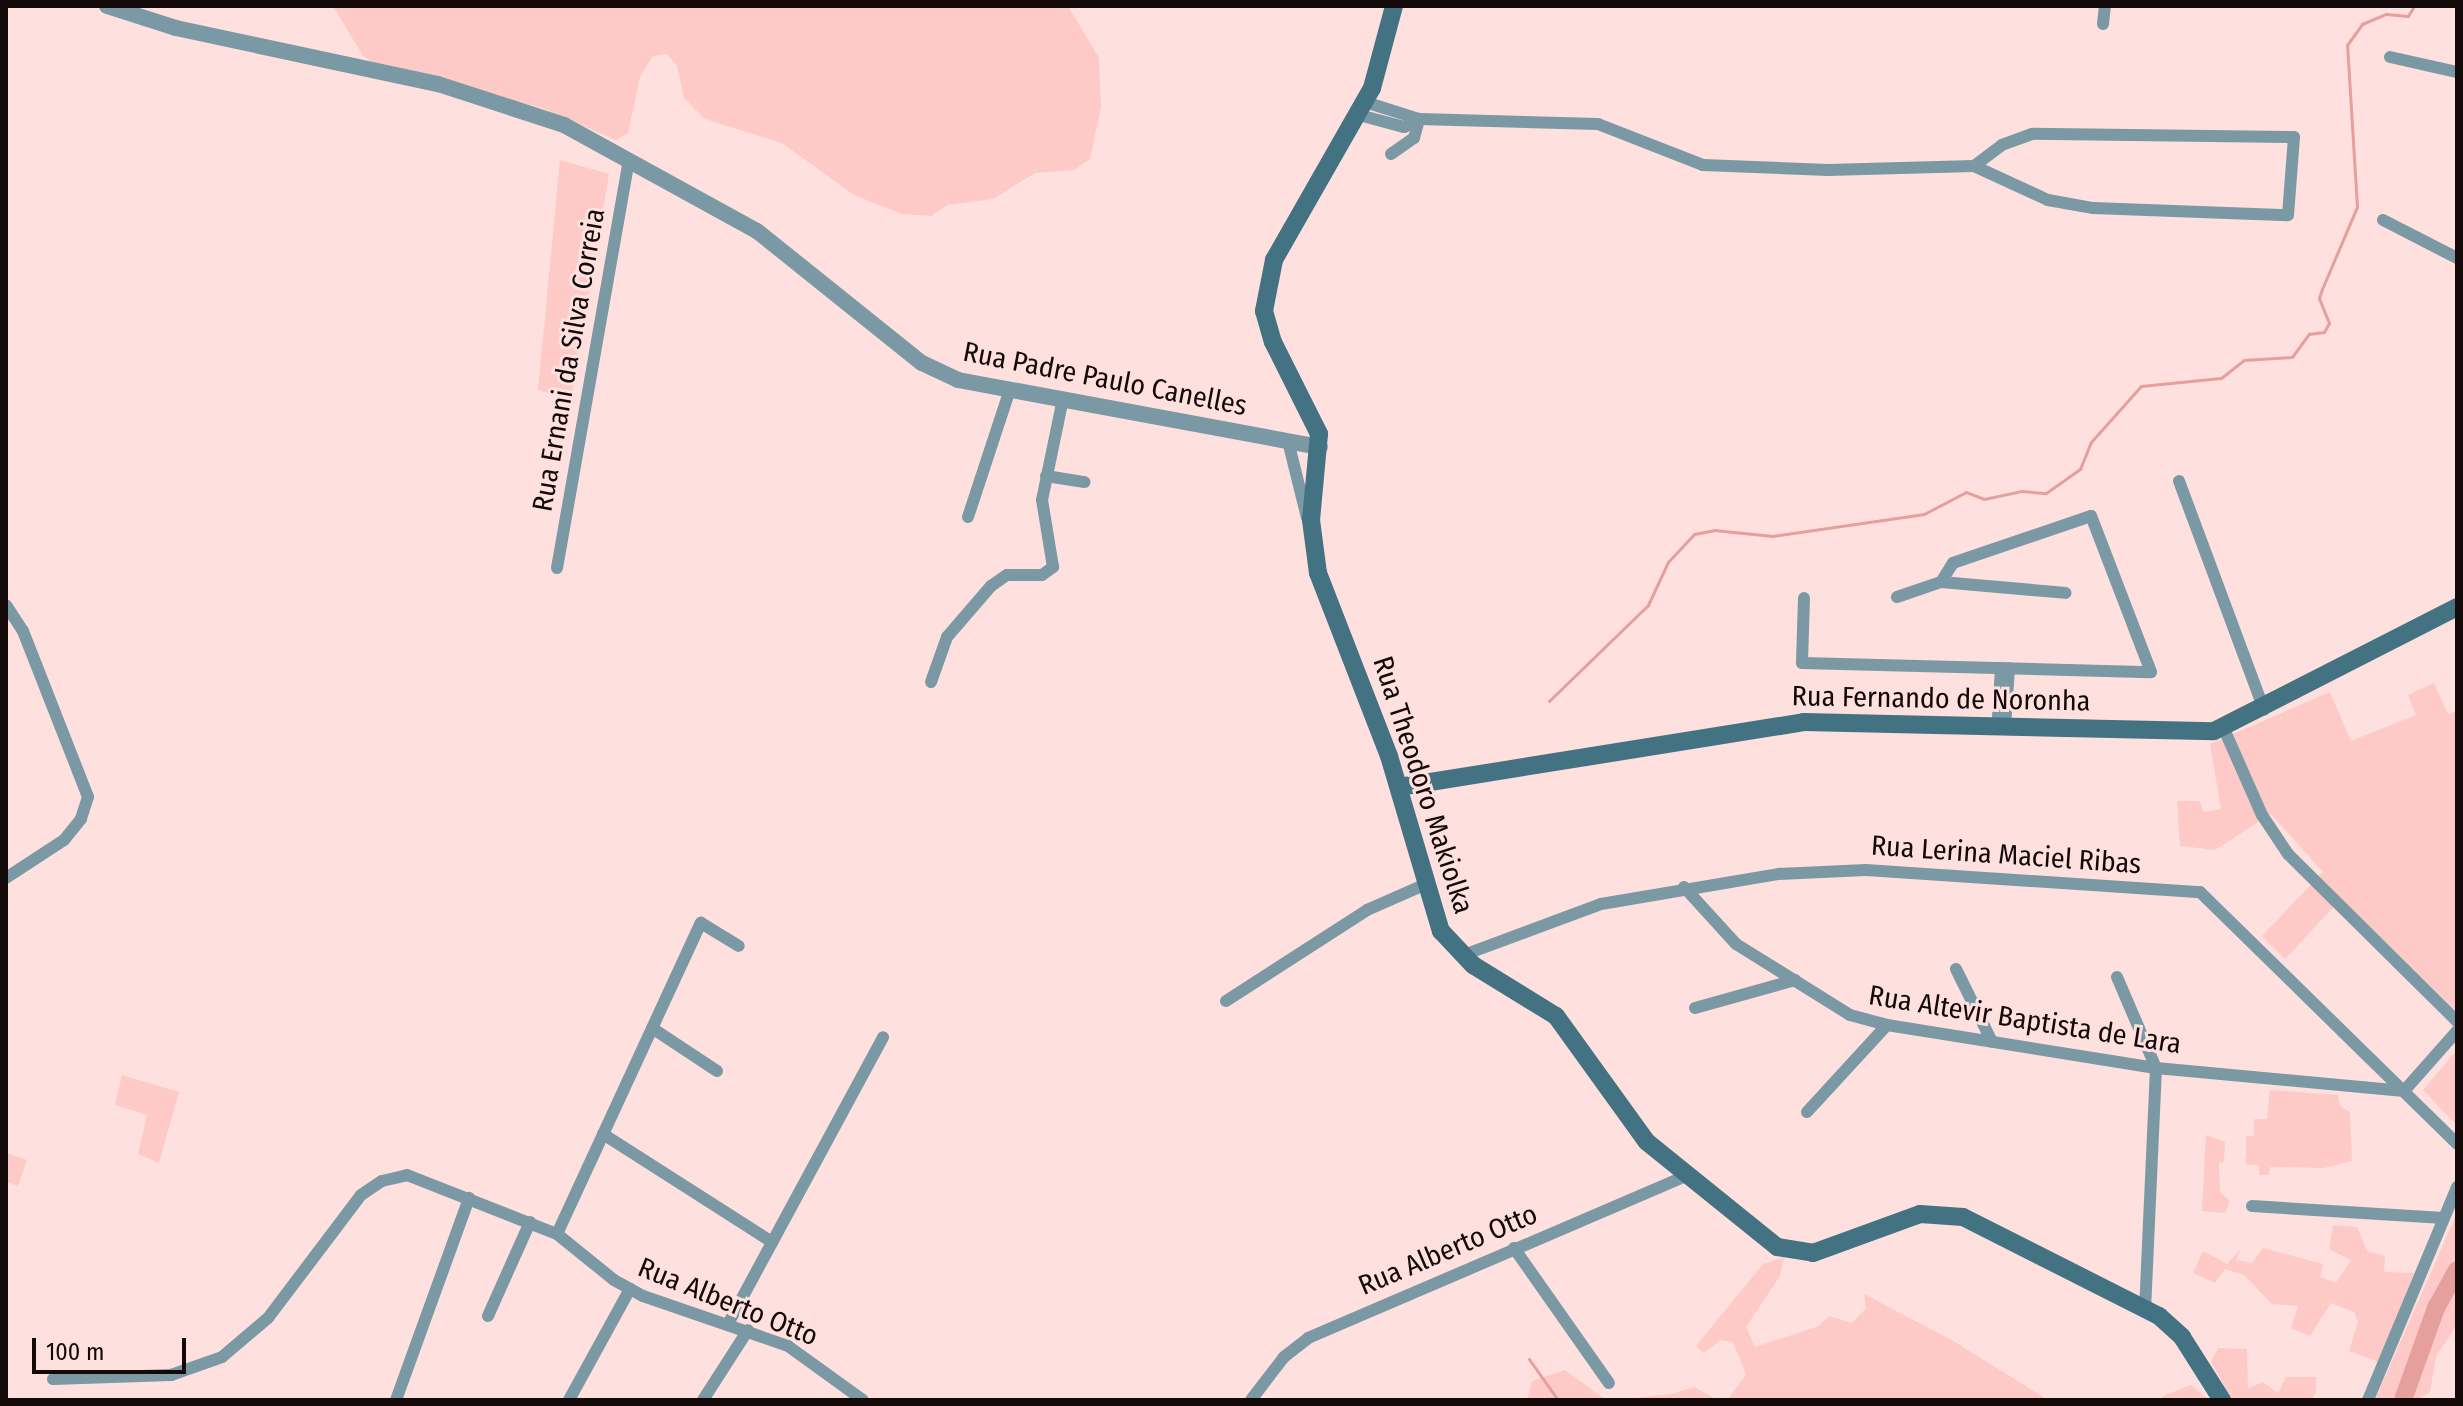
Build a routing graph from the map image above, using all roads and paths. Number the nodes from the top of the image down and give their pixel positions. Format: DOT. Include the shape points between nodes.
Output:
graph roads {
  1 [pos="1394,6"];
  2 [pos="2105,6"];
  3 [pos="115,7"];
  4 [pos="2103,24"];
  5 [pos="2390,57"];
  6 [pos="2457,72"];
  7 [pos="1362,108"];
  8 [pos="1419,119"];
  9 [pos="1391,154"];
  10 [pos="629,161"];
  11 [pos="1974,166"];
  12 [pos="2383,220"];
  13 [pos="2457,258"];
  14 [pos="1010,389"];
  15 [pos="1063,399"];
  16 [pos="1288,441"];
  17 [pos="1320,447"];
  18 [pos="1046,476"];
  19 [pos="2179,481"];
  20 [pos="1085,482"];
  21 [pos="968,517"];
  22 [pos="1312,536"];
  23 [pos="557,568"];
  24 [pos="1941,582"];
  25 [pos="2066,593"];
  26 [pos="1897,597"];
  27 [pos="1804,598"];
  28 [pos="6,605"];
  29 [pos="2457,607"];
  30 [pos="2005,668"];
  31 [pos="931,682"];
  32 [pos="2264,710"];
  33 [pos="2001,727"];
  34 [pos="2224,729"];
  35 [pos="1399,787"];
  36 [pos="6,878"];
  37 [pos="1426,884"];
  38 [pos="1684,887"];
  39 [pos="739,946"];
  40 [pos="1461,956"];
  41 [pos="1956,969"];
  42 [pos="2117,977"];
  43 [pos="1795,980"];
  44 [pos="1226,1001"];
  45 [pos="1695,1008"];
  46 [pos="2457,1021"];
  47 [pos="1887,1025"];
  48 [pos="652,1028"];
  49 [pos="2457,1031"];
  50 [pos="883,1037"];
  51 [pos="1992,1042"];
  52 [pos="2156,1068"];
  53 [pos="717,1071"];
  54 [pos="2404,1091"];
  55 [pos="1807,1112"];
  56 [pos="603,1134"];
  57 [pos="2457,1144"];
  58 [pos="1686,1176"];
  59 [pos="2457,1187"];
  60 [pos="469,1198"];
  61 [pos="2252,1206"];
  62 [pos="2444,1218"];
  63 [pos="530,1222"];
  64 [pos="557,1234"];
  65 [pos="772,1242"];
  66 [pos="1514,1248"];
  67 [pos="630,1289"];
  68 [pos="2145,1307"];
  69 [pos="488,1316"];
  70 [pos="728,1324"];
  71 [pos="748,1330"];
  72 [pos="53,1379"];
  73 [pos="1609,1383"];
  74 [pos="396,1400"];
  75 [pos="569,1400"];
  76 [pos="703,1400"];
  77 [pos="863,1400"];
  78 [pos="1251,1400"];
  79 [pos="2222,1400"];
  80 [pos="2368,1400"];
  1 -- 7 [label="main road, Rua Theodoro Makiolka"];
  2 -- 4 [label="street"];
  3 -- 10 [label="street, Rua Padre Paulo Canelles" via="176,28 491,99 564,125"];
  5 -- 6 [label="street"];
  7 -- 8 [label="street" via="1404,127"];
  7 -- 17 [label="main road, Rua Theodoro Makiolka" via="1274,260 1264,294 1273,342 1314,420"];
  8 -- 9 [label="street" via="1414,138"];
  8 -- 11 [label="street" via="1598,124 1686,161 1717,166"];
  10 -- 14 [label="street, Rua Padre Paulo Canelles" via="772,241 935,371"];
  10 -- 23 [label="street, Rua Ernani da Silva Correia"];
  11 -- 11 [label="street" via="2070,206 2288,215 2294,137 2032,134 2002,145"];
  12 -- 13 [label="street"];
  14 -- 15 [label="street, Rua Padre Paulo Canelles"];
  14 -- 21 [label="street"];
  15 -- 16 [label="street, Rua Padre Paulo Canelles"];
  15 -- 18 [label="street"];
  16 -- 17 [label="street, Rua Padre Paulo Canelles"];
  16 -- 22 [label="street"];
  17 -- 22 [label="main road, Rua Theodoro Makiolka"];
  18 -- 20 [label="street"];
  18 -- 31 [label="street" via="1042,509 1053,567 1042,575 1007,575 991,586 947,637"];
  19 -- 32 [label="street"];
  22 -- 35 [label="main road, Rua Theodoro Makiolka" via="1321,584"];
  24 -- 25 [label="street"];
  24 -- 26 [label="street"];
  24 -- 30 [label="street" via="1953,563 2091,516 2151,672"];
  27 -- 30 [label="street" via="1802,663"];
  28 -- 36 [label="street" via="26,639 88,797 81,819 64,840"];
  29 -- 32 [label="main road, Rua Fernando de Noronha"];
  30 -- 33 [label="street"];
  32 -- 34 [label="main road, Rua Fernando de Noronha"];
  33 -- 34 [label="main road, Rua Fernando de Noronha"];
  33 -- 35 [label="main road, Rua Fernando de Noronha" via="1781,724"];
  34 -- 46 [label="street" via="2262,815 2288,854"];
  35 -- 37 [label="main road, Rua Theodoro Makiolka"];
  37 -- 40 [label="main road, Rua Theodoro Makiolka" via="1441,931"];
  37 -- 44 [label="street" via="1367,910"];
  38 -- 40 [label="street, Rua Lerina Maciel Ribas" via="1575,910"];
  38 -- 43 [label="street, Rua Altevir Baptista de Lara" via="1729,939"];
  38 -- 54 [label="street, Rua Lerina Maciel Ribas" via="1779,874 1866,870 2200,892"];
  39 -- 48 [label="street" via="701,923"];
  40 -- 58 [label="main road, Rua Theodoro Makiolka" via="1566,1025 1638,1133"];
  41 -- 51 [label="street"];
  42 -- 52 [label="street"];
  43 -- 45 [label="street"];
  43 -- 47 [label="street, Rua Altevir Baptista de Lara" via="1857,1019"];
  47 -- 51 [label="street, Rua Altevir Baptista de Lara"];
  47 -- 55 [label="street"];
  48 -- 53 [label="street"];
  48 -- 56 [label="street"];
  49 -- 54 [label="street"];
  50 -- 65 [label="street"];
  51 -- 52 [label="street, Rua Altevir Baptista de Lara"];
  52 -- 54 [label="street, Rua Altevir Baptista de Lara"];
  52 -- 68 [label="street"];
  54 -- 57 [label="street, Rua Lerina Maciel Ribas"];
  56 -- 64 [label="street"];
  56 -- 65 [label="street"];
  58 -- 66 [label="street, Rua Alberto Otto"];
  58 -- 68 [label="main road, Rua Theodoro Makiolka" via="1766,1240 1790,1252 1826,1251 1906,1218 1949,1214 1981,1224"];
  59 -- 62 [label="street"];
  60 -- 63 [label="street, Rua Alberto Otto"];
  60 -- 72 [label="street, Rua Alberto Otto" via="421,1177 382,1181 346,1210 268,1318 222,1357 171,1375"];
  60 -- 74 [label="street"];
  61 -- 62 [label="street"];
  62 -- 80 [label="street"];
  63 -- 64 [label="street, Rua Alberto Otto"];
  63 -- 69 [label="street"];
  64 -- 67 [label="street, Rua Alberto Otto"];
  65 -- 70 [label="street"];
  66 -- 73 [label="street"];
  66 -- 78 [label="street, Rua Alberto Otto" via="1308,1338 1284,1357"];
  67 -- 70 [label="street, Rua Alberto Otto"];
  67 -- 75 [label="street"];
  68 -- 79 [label="main road, Rua Theodoro Makiolka" via="2182,1337"];
  70 -- 71 [label="street, Rua Alberto Otto"];
  71 -- 76 [label="street"];
  71 -- 77 [label="street, Rua Alberto Otto" via="803,1354"];
}
